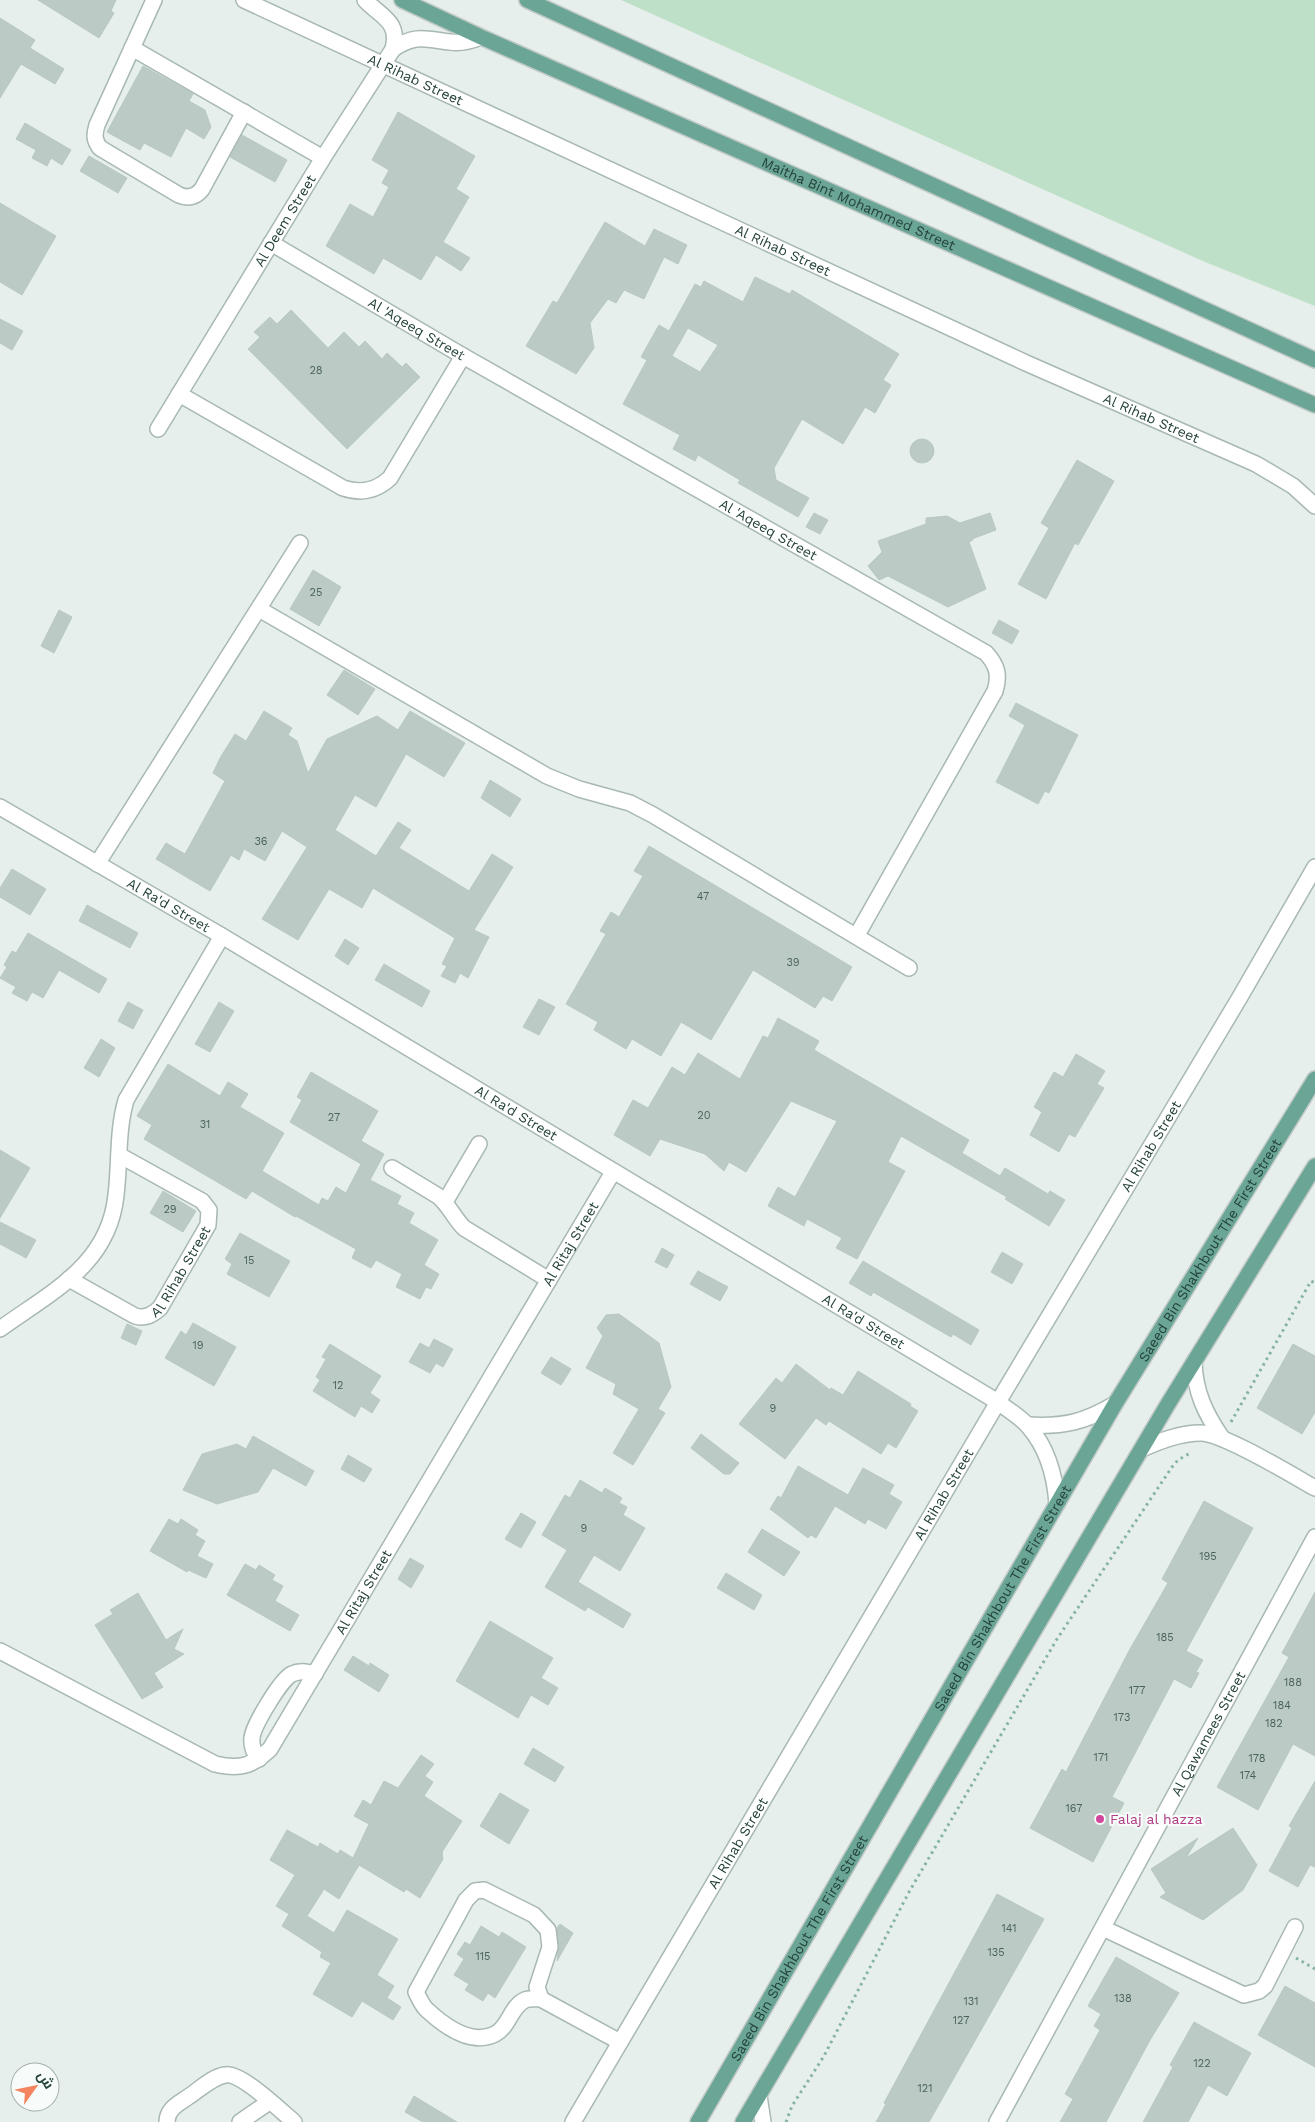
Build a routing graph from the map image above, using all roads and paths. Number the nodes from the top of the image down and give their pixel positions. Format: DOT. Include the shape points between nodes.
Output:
graph roads {
  1 [pos="154,0"];
  2 [pos="244,0"];
  3 [pos="365,0"];
  4 [pos="402,0"];
  5 [pos="527,0"];
  6 [pos="481,37"];
  7 [pos="132,48"];
  8 [pos="393,49"];
  9 [pos="384,64"];
  10 [pos="244,112"];
  11 [pos="323,158"];
  12 [pos="271,243"];
  13 [pos="463,356"];
  14 [pos="1315,360"];
  15 [pos="180,394"];
  16 [pos="1296,396"];
  17 [pos="1315,405"];
  18 [pos="1315,411"];
  19 [pos="158,429"];
  20 [pos="1315,506"];
  21 [pos="300,543"];
  22 [pos="260,609"];
  23 [pos="0,807"];
  24 [pos="97,864"];
  25 [pos="1315,867"];
  26 [pos="857,935"];
  27 [pos="222,936"];
  28 [pos="909,968"];
  29 [pos="1315,1079"];
  30 [pos="479,1144"];
  31 [pos="119,1155"];
  32 [pos="1315,1166"];
  33 [pos="392,1168"];
  34 [pos="613,1172"];
  35 [pos="445,1202"];
  36 [pos="69,1279"];
  37 [pos="549,1280"];
  38 [pos="1315,1283"];
  39 [pos="0,1329"];
  40 [pos="1194,1362"];
  41 [pos="998,1402"];
  42 [pos="1116,1404"];
  43 [pos="1028,1425"];
  44 [pos="1222,1438"];
  45 [pos="1142,1449"];
  46 [pos="1195,1451"];
  47 [pos="1315,1488"];
  48 [pos="1057,1504"];
  49 [pos="1315,1537"];
  50 [pos="0,1650"];
  51 [pos="315,1674"];
  52 [pos="259,1760"];
  53 [pos="1295,1927"];
  54 [pos="1103,1928"];
  55 [pos="541,1999"];
  56 [pos="620,2042"];
  57 [pos="759,2096"];
  58 [pos="269,2102"];
  59 [pos="167,2122"];
  60 [pos="240,2122"];
  61 [pos="294,2122"];
  62 [pos="574,2122"];
  63 [pos="698,2122"];
  64 [pos="744,2122"];
  65 [pos="763,2122"];
  66 [pos="786,2122"];
  67 [pos="997,2122"];
  1 -- 7 [label="street"];
  2 -- 9 [label="street, Al Rihab Street"];
  3 -- 8 [label="street" via="392,25"];
  4 -- 6 [label="main road, Maitha Bint Mohammed Street"];
  5 -- 14 [label="main road"];
  6 -- 8 [label="street" via="460,43 420,38 401,43"];
  6 -- 16 [label="main road, Maitha Bint Mohammed Street"];
  7 -- 10 [label="street"];
  7 -- 10 [label="street" via="97,125 95,141 107,153 179,196 194,196 202,189"];
  8 -- 9 [label="street, Al Deem Street"];
  9 -- 11 [label="street, Al Deem Street"];
  9 -- 20 [label="street, Al Rihab Street" via="1026,363 1256,464 1293,486"];
  10 -- 11 [label="street"];
  11 -- 12 [label="street, Al Deem Street"];
  12 -- 13 [label="street, Al 'Aqeeq Street"];
  12 -- 15 [label="street, Al Deem Street"];
  13 -- 15 [label="street" via="395,472 385,484 361,492 343,488"];
  13 -- 26 [label="street, Al 'Aqeeq Street" via="986,653 994,661 998,676 995,691"];
  15 -- 19 [label="street, Al Deem Street"];
  16 -- 17 [label="main road, Maitha Bint Mohammed Street"];
  16 -- 18 [label="main road"];
  21 -- 22 [label="street"];
  22 -- 24 [label="street"];
  22 -- 26 [label="street" via="547,776 630,803"];
  23 -- 24 [label="street, Al Ra'd Street"];
  24 -- 27 [label="street, Al Ra'd Street"];
  25 -- 41 [label="street, Al Rihab Street"];
  26 -- 28 [label="street"];
  27 -- 31 [label="street" via="126,1100 121,1119"];
  27 -- 34 [label="street, Al Ra'd Street"];
  29 -- 42 [label="main road, Saeed Bin Shakhbout The First Street"];
  30 -- 35 [label="street"];
  31 -- 36 [label="street" via="109,1230 92,1258"];
  31 -- 36 [label="street, Al Rihab Street" via="202,1201 209,1210 208,1225 160,1308 149,1316 134,1316"];
  32 -- 40 [label="main road"];
  33 -- 35 [label="street"];
  34 -- 37 [label="street, Al Ritaj Street"];
  34 -- 41 [label="street, Al Ra'd Street"];
  35 -- 37 [label="street" via="464,1228"];
  36 -- 39 [label="street"];
  37 -- 51 [label="street, Al Ritaj Street"];
  38 -- 44 [label="path" via="1310,1281"];
  40 -- 44 [label="street" via="1194,1377 1203,1407"];
  40 -- 45 [label="main road"];
  41 -- 43 [label="street, Al Ra'd Street"];
  41 -- 56 [label="street, Al Rihab Street"];
  42 -- 43 [label="street" via="1096,1416 1074,1423"];
  42 -- 48 [label="main road, Saeed Bin Shakhbout The First Street"];
  43 -- 48 [label="street, Al Ra'd Street" via="1050,1462"];
  44 -- 45 [label="street" via="1203,1433 1187,1434"];
  44 -- 47 [label="street"];
  45 -- 57 [label="main road"];
  46 -- 66 [label="path" via="1186,1454 1172,1467 1057,1639 909,1892"];
  48 -- 63 [label="main road, Saeed Bin Shakhbout The First Street"];
  49 -- 54 [label="street, Al Qawamees Street"];
  50 -- 52 [label="street" via="215,1764 230,1768"];
  51 -- 52 [label="street, Al Ritaj Street" via="270,1749"];
  51 -- 52 [label="street" via="300,1671 282,1682 252,1734 252,1746"];
  53 -- 54 [label="street" via="1264,1986 1259,1992 1244,1995"];
  54 -- 67 [label="street, Al Qawamees Street"];
  55 -- 55 [label="street" via="537,1987 550,1947 548,1930 534,1915 484,1890 475,1891 466,1900 416,1992 425,2008 454,2030 478,2039 495,2034 526,1999"];
  55 -- 56 [label="street"];
  56 -- 62 [label="street, Al Rihab Street"];
  57 -- 64 [label="main road"];
  57 -- 65 [label="street"];
  58 -- 59 [label="street" via="236,2076 224,2075 173,2108"];
  58 -- 60 [label="street"];
  58 -- 61 [label="street"];
}
